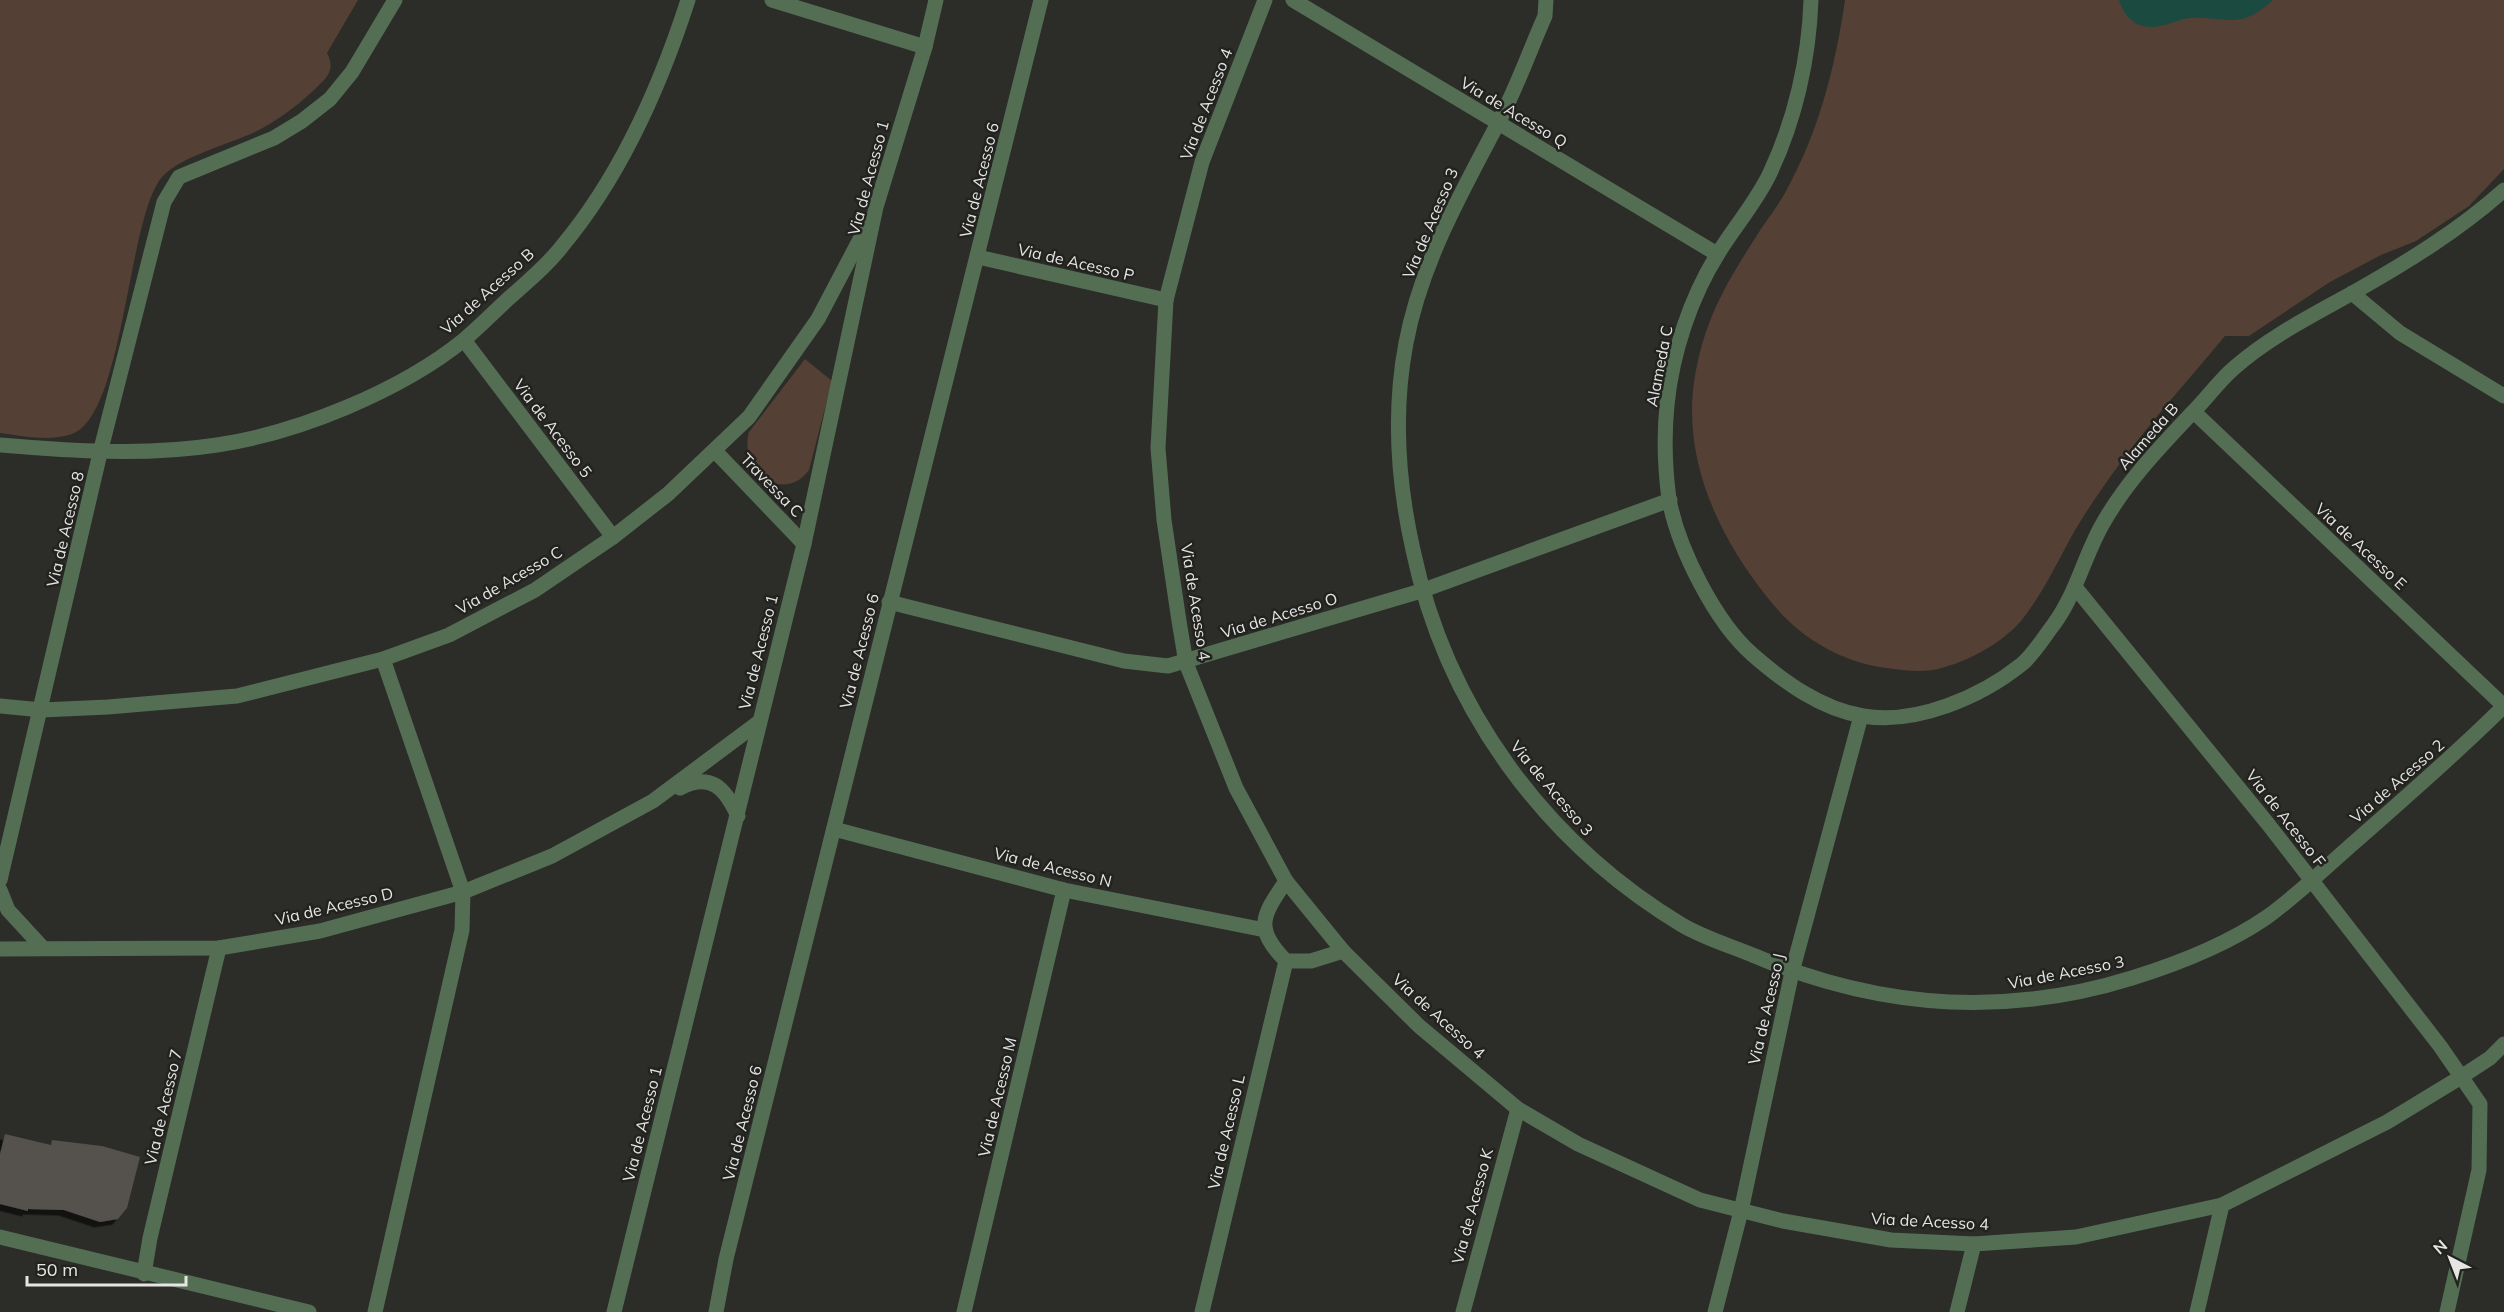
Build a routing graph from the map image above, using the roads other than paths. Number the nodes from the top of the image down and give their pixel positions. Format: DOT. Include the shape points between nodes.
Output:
graph roads {
  1 [pos="395,0"];
  2 [pos="688,0"];
  3 [pos="772,0"];
  4 [pos="936,0"];
  5 [pos="1041,0"];
  6 [pos="1265,0"];
  7 [pos="1293,0"];
  8 [pos="1546,0"];
  9 [pos="1811,0"];
  10 [pos="925,47"];
  11 [pos="1498,123"];
  12 [pos="2504,190"];
  13 [pos="876,207"];
  14 [pos="1717,254"];
  15 [pos="978,257"];
  16 [pos="2352,293"];
  17 [pos="1166,300"];
  18 [pos="464,340"];
  19 [pos="2504,396"];
  20 [pos="2194,412"];
  21 [pos="0,445"];
  22 [pos="101,449"];
  23 [pos="715,451"];
  24 [pos="1670,500"];
  25 [pos="613,537"];
  26 [pos="804,544"];
  27 [pos="2075,587"];
  28 [pos="1421,591"];
  29 [pos="890,602"];
  30 [pos="382,659"];
  31 [pos="1186,663"];
  32 [pos="0,706"];
  33 [pos="2504,706"];
  34 [pos="42,710"];
  35 [pos="1861,716"];
  36 [pos="759,722"];
  37 [pos="653,801"];
  38 [pos="738,816"];
  39 [pos="834,829"];
  40 [pos="0,880"];
  41 [pos="2312,880"];
  42 [pos="1286,881"];
  43 [pos="0,890"];
  44 [pos="1064,890"];
  45 [pos="463,891"];
  46 [pos="1265,930"];
  47 [pos="44,948"];
  48 [pos="219,948"];
  49 [pos="0,949"];
  50 [pos="1342,951"];
  51 [pos="1286,961"];
  52 [pos="1792,972"];
  53 [pos="2504,1044"];
  54 [pos="2461,1077"];
  55 [pos="1518,1109"];
  56 [pos="2222,1205"];
  57 [pos="1741,1211"];
  58 [pos="0,1237"];
  59 [pos="1974,1244"];
  60 [pos="144,1274"];
  61 [pos="309,1312"];
  62 [pos="375,1312"];
  63 [pos="614,1312"];
  64 [pos="716,1312"];
  65 [pos="964,1312"];
  66 [pos="1202,1312"];
  67 [pos="1463,1312"];
  68 [pos="1715,1312"];
  69 [pos="1957,1312"];
  70 [pos="2198,1312"];
  71 [pos="2447,1312"];
  1 -- 22 [label="street, Via de Acesso 8" via="352,72 330,99 274,138 179,177 170,187"];
  2 -- 18 [label="street, Via de Acesso B" via="672,51 643,119 597,199 563,246"];
  3 -- 10 [label="street"];
  4 -- 10 [label="street, Via de Acesso 1"];
  5 -- 15 [label="street, Via de Acesso 6"];
  6 -- 17 [label="street, Via de Acesso 4" via="1202,162"];
  7 -- 11 [label="street, Via de Acesso Q"];
  8 -- 11 [label="street, Via de Acesso 3" via="1545,16"];
  9 -- 14 [label="street, Alameda C" via="1799,89 1786,133 1768,177"];
  10 -- 13 [label="street, Via de Acesso 1"];
  11 -- 14 [label="street, Via de Acesso Q"];
  11 -- 28 [label="street, Via de Acesso 3" via="1462,187 1428,267 1406,344 1399,425 1403,506"];
  12 -- 16 [label="street, Alameda B" via="2463,226"];
  13 -- 23 [label="street, Via de Acesso C" via="818,319 749,417"];
  13 -- 26 [label="street, Via de Acesso 1"];
  14 -- 24 [label="street, Alameda C" via="1685,324 1667,404"];
  15 -- 17 [label="street, Via de Acesso P"];
  15 -- 29 [label="street, Via de Acesso 6"];
  16 -- 19 [label="street" via="2400,333"];
  16 -- 20 [label="street, Alameda B" via="2265,344 2233,369"];
  17 -- 31 [label="street, Via de Acesso 4" via="1158,448 1164,520"];
  18 -- 22 [label="street, Via de Acesso B" via="422,368 361,400 265,436 160,452"];
  18 -- 25 [label="street, Via de Acesso 5"];
  20 -- 27 [label="street, Alameda B" via="2142,466 2102,525"];
  20 -- 33 [label="street, Via de Acesso E"];
  21 -- 22 [label="street, Via de Acesso B" via="72,451"];
  22 -- 34 [label="street, Via de Acesso 8"];
  23 -- 25 [label="street, Via de Acesso C"];
  23 -- 26 [label="street, Travessa C"];
  24 -- 28 [label="street, Via de Acesso O"];
  24 -- 35 [label="street, Alameda C" via="1677,529 1719,618 1746,649 1777,676 1813,698"];
  25 -- 30 [label="street, Via de Acesso C" via="535,590 449,635"];
  26 -- 36 [label="street, Via de Acesso 1"];
  27 -- 35 [label="street, Alameda B" via="2057,620 2024,663 1969,698 1930,711"];
  27 -- 41 [label="street, Via de Acesso F"];
  28 -- 31 [label="street, Via de Acesso O"];
  28 -- 52 [label="street, Via de Acesso 3" via="1484,732 1575,845 1685,927"];
  29 -- 31 [label="street, Via de Acesso O" via="1124,661 1158,667"];
  29 -- 39 [label="street, Via de Acesso 6"];
  30 -- 34 [label="street, Via de Acesso C" via="237,696"];
  30 -- 45 [label="street"];
  31 -- 42 [label="street, Via de Acesso 4" via="1236,788"];
  32 -- 34 [label="street, Via de Acesso C"];
  33 -- 41 [label="street, Via de Acesso 2" via="2450,759"];
  34 -- 40 [label="street, Via de Acesso 8"];
  35 -- 52 [label="street, Via de Acesso J"];
  36 -- 37 [label="street, Via de Acesso D"];
  36 -- 38 [label="street, Via de Acesso 1"];
  37 -- 38 [label="street, Via de Acesso D" via="696,779 709,781 728,795"];
  37 -- 45 [label="street, Via de Acesso D" via="552,856"];
  38 -- 63 [label="street, Via de Acesso 1"];
  39 -- 44 [label="street, Via de Acesso N"];
  39 -- 64 [label="street, Via de Acesso 6"];
  41 -- 52 [label="street, Via de Acesso 3" via="2265,918 2207,949 2131,978 2060,995 1998,1003 1901,1000"];
  41 -- 54 [label="street, Via de Acesso F"];
  42 -- 46 [label="street" via="1265,911"];
  42 -- 50 [label="street, Via de Acesso 4"];
  43 -- 47 [label="street" via="8,910"];
  44 -- 46 [label="street, Via de Acesso N"];
  44 -- 65 [label="street, Via de Acesso M"];
  45 -- 48 [label="street, Via de Acesso D" via="320,931"];
  45 -- 62 [label="street" via="462,930"];
  46 -- 51 [label="street" via="1272,948"];
  47 -- 48 [label="street, Via de Acesso D"];
  47 -- 49 [label="street, Via de Acesso D"];
  48 -- 60 [label="street, Via de Acesso 7"];
  50 -- 51 [label="street" via="1311,961"];
  50 -- 55 [label="street, Via de Acesso 4" via="1419,1026"];
  51 -- 66 [label="street, Via de Acesso L"];
  52 -- 57 [label="street, Via de Acesso J"];
  53 -- 54 [label="street"];
  54 -- 56 [label="street, Via de Acesso 4" via="2387,1122"];
  54 -- 71 [label="street, Via de Acesso F" via="2480,1104 2481,1148"];
  55 -- 57 [label="street, Via de Acesso 4" via="1578,1144 1636,1171 1700,1200"];
  55 -- 67 [label="street, Via de Acesso K"];
  56 -- 59 [label="street, Via de Acesso 4" via="2076,1238"];
  56 -- 70 [label="street"];
  57 -- 59 [label="street, Via de Acesso 4" via="1891,1240"];
  57 -- 68 [label="street, Via de Acesso J"];
  58 -- 60 [label="street"];
  59 -- 69 [label="street"];
  60 -- 61 [label="street"];
}
